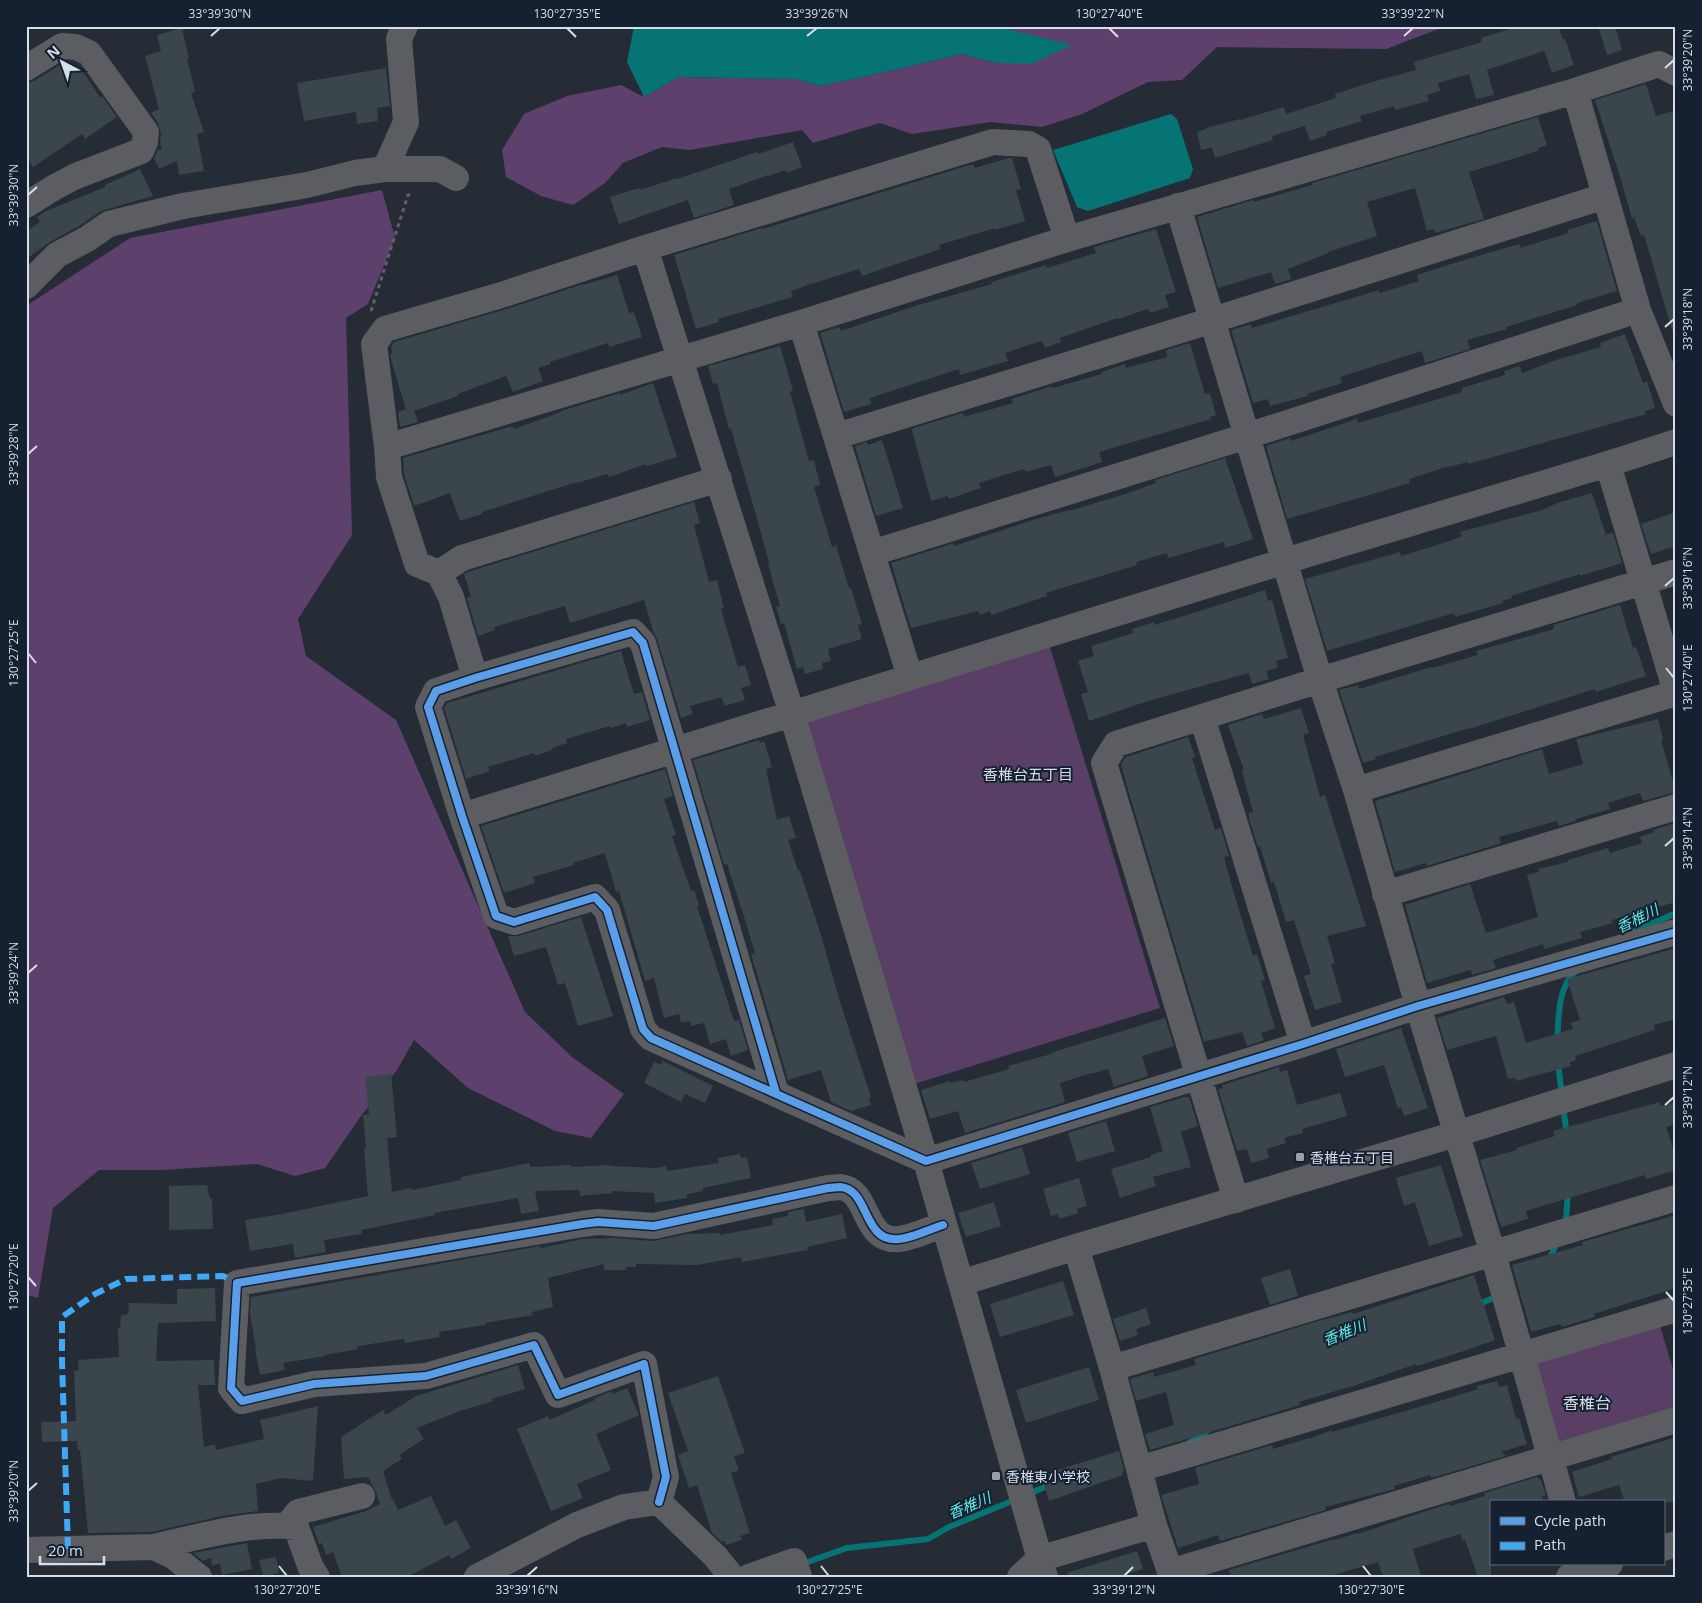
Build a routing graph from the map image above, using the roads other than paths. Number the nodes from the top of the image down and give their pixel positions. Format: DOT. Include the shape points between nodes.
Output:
graph roads {
  1 [pos="405,26"];
  2 [pos="26,68"];
  3 [pos="1676,73"];
  4 [pos="1575,91"];
  5 [pos="385,169"];
  6 [pos="456,178"];
  7 [pos="1605,196"];
  8 [pos="26,205"];
  9 [pos="1178,206"];
  10 [pos="1067,239"];
  11 [pos="645,248"];
  12 [pos="26,286"];
  13 [pos="1638,310"];
  14 [pos="1213,320"];
  15 [pos="801,323"];
  16 [pos="680,359"];
  17 [pos="1676,404"];
  18 [pos="837,436"];
  19 [pos="1247,436"];
  20 [pos="1676,442"];
  21 [pos="387,447"];
  22 [pos="1608,464"];
  23 [pos="719,480"];
  24 [pos="872,554"];
  25 [pos="1285,562"];
  26 [pos="1676,572"];
  27 [pos="439,574"];
  28 [pos="1643,581"];
  29 [pos="910,677"];
  30 [pos="475,678"];
  31 [pos="1320,680"];
  32 [pos="1676,693"];
  33 [pos="1202,716"];
  34 [pos="784,717"];
  35 [pos="675,750"];
  36 [pos="1356,790"];
  37 [pos="1676,807"];
  38 [pos="462,816"];
  39 [pos="1385,894"];
  40 [pos="1676,932"];
  41 [pos="1418,1006"];
  42 [pos="1303,1044"];
  43 [pos="1676,1065"];
  44 [pos="1198,1076"];
  45 [pos="776,1093"];
  46 [pos="1456,1134"];
  47 [pos="926,1161"];
  48 [pos="1676,1198"];
  49 [pos="1236,1200"];
  50 [pos="943,1225"];
  51 [pos="1076,1248"];
  52 [pos="1493,1254"];
  53 [pos="961,1283"];
  54 [pos="1676,1310"];
  55 [pos="1521,1356"];
  56 [pos="1112,1368"];
  57 [pos="1676,1420"];
  58 [pos="1550,1458"];
  59 [pos="1140,1469"];
  60 [pos="362,1496"];
  61 [pos="1562,1500"];
  62 [pos="659,1502"];
  63 [pos="1154,1525"];
  64 [pos="287,1526"];
  65 [pos="1676,1544"];
  66 [pos="154,1547"];
  67 [pos="1664,1548"];
  68 [pos="26,1550"];
  69 [pos="1603,1566"];
  70 [pos="1042,1568"];
  71 [pos="1579,1573"];
  72 [pos="1171,1575"];
  73 [pos="199,1577"];
  74 [pos="316,1577"];
  75 [pos="477,1577"];
  76 [pos="732,1577"];
  77 [pos="749,1577"];
  78 [pos="799,1577"];
  79 [pos="1020,1577"];
  1 -- 5 [label="street" via="399,39 406,122"];
  2 -- 8 [label="street" via="62,46 90,53 146,132 141,151 76,176"];
  3 -- 4 [label="street" via="1659,64"];
  4 -- 7 [label="street"];
  4 -- 9 [label="street"];
  5 -- 6 [label="street" via="440,169"];
  5 -- 12 [label="street" via="183,206 109,224 57,255"];
  7 -- 13 [label="street"];
  7 -- 14 [label="street"];
  9 -- 10 [label="street"];
  9 -- 14 [label="street"];
  10 -- 11 [label="street" via="1038,149 1029,144 992,142"];
  10 -- 15 [label="street"];
  11 -- 16 [label="street"];
  11 -- 21 [label="street" via="385,330 374,344"];
  13 -- 17 [label="street"];
  13 -- 19 [label="street"];
  14 -- 18 [label="street"];
  14 -- 19 [label="street"];
  15 -- 16 [label="street"];
  15 -- 18 [label="street"];
  16 -- 21 [label="street"];
  16 -- 23 [label="street"];
  18 -- 24 [label="street"];
  19 -- 24 [label="street"];
  19 -- 25 [label="street"];
  20 -- 22 [label="street"];
  21 -- 27 [label="street" via="389,476 417,564"];
  22 -- 25 [label="street"];
  22 -- 28 [label="street"];
  23 -- 27 [label="street" via="462,558"];
  23 -- 34 [label="street"];
  24 -- 29 [label="street"];
  25 -- 29 [label="street"];
  25 -- 31 [label="street"];
  26 -- 28 [label="street"];
  27 -- 30 [label="street" via="450,597"];
  28 -- 31 [label="street"];
  28 -- 32 [label="street"];
  29 -- 34 [label="street"];
  30 -- 35 [label="street" via="633,632 643,643"];
  30 -- 38 [label="street" via="436,691 428,707"];
  31 -- 33 [label="street"];
  31 -- 36 [label="street"];
  32 -- 36 [label="street"];
  33 -- 42 [label="street"];
  33 -- 44 [label="street" via="1116,744 1104,764"];
  34 -- 35 [label="street"];
  34 -- 47 [label="street"];
  35 -- 38 [label="street"];
  35 -- 45 [label="street"];
  36 -- 39 [label="street"];
  37 -- 39 [label="street"];
  38 -- 45 [label="street" via="496,916 514,922 595,897 607,910 642,1028 651,1038"];
  39 -- 41 [label="street"];
  40 -- 41 [label="street"];
  41 -- 42 [label="street"];
  41 -- 46 [label="street"];
  42 -- 44 [label="street"];
  43 -- 46 [label="street"];
  44 -- 47 [label="street"];
  44 -- 49 [label="street"];
  45 -- 47 [label="street"];
  46 -- 49 [label="street"];
  46 -- 52 [label="street"];
  47 -- 50 [label="street"];
  48 -- 52 [label="street"];
  49 -- 51 [label="street"];
  50 -- 53 [label="street"];
  50 -- 62 [label="street" via="900,1240 886,1239 873,1228 857,1196 842,1187 828,1188 654,1226 582,1224 238,1283 231,1388 242,1400 314,1384 426,1376 534,1345 558,1395 644,1364 666,1476"];
  51 -- 53 [label="street"];
  51 -- 56 [label="street"];
  52 -- 55 [label="street"];
  52 -- 56 [label="street"];
  53 -- 70 [label="street"];
  54 -- 55 [label="street"];
  55 -- 58 [label="street"];
  55 -- 59 [label="street"];
  56 -- 59 [label="street"];
  57 -- 58 [label="street"];
  58 -- 61 [label="street"];
  58 -- 72 [label="street"];
  59 -- 63 [label="street"];
  60 -- 64 [label="street" via="298,1512"];
  62 -- 75 [label="street" via="624,1507 577,1525"];
  62 -- 76 [label="street"];
  63 -- 70 [label="street"];
  63 -- 72 [label="street"];
  64 -- 66 [label="street" via="279,1524 213,1533"];
  64 -- 74 [label="street" via="296,1527"];
  65 -- 67 [label="street"];
  66 -- 68 [label="street"];
  66 -- 73 [label="street" via="173,1556"];
  69 -- 71 [label="street"];
  70 -- 79 [label="street"];
  77 -- 78 [label="street" via="794,1561"];
}
